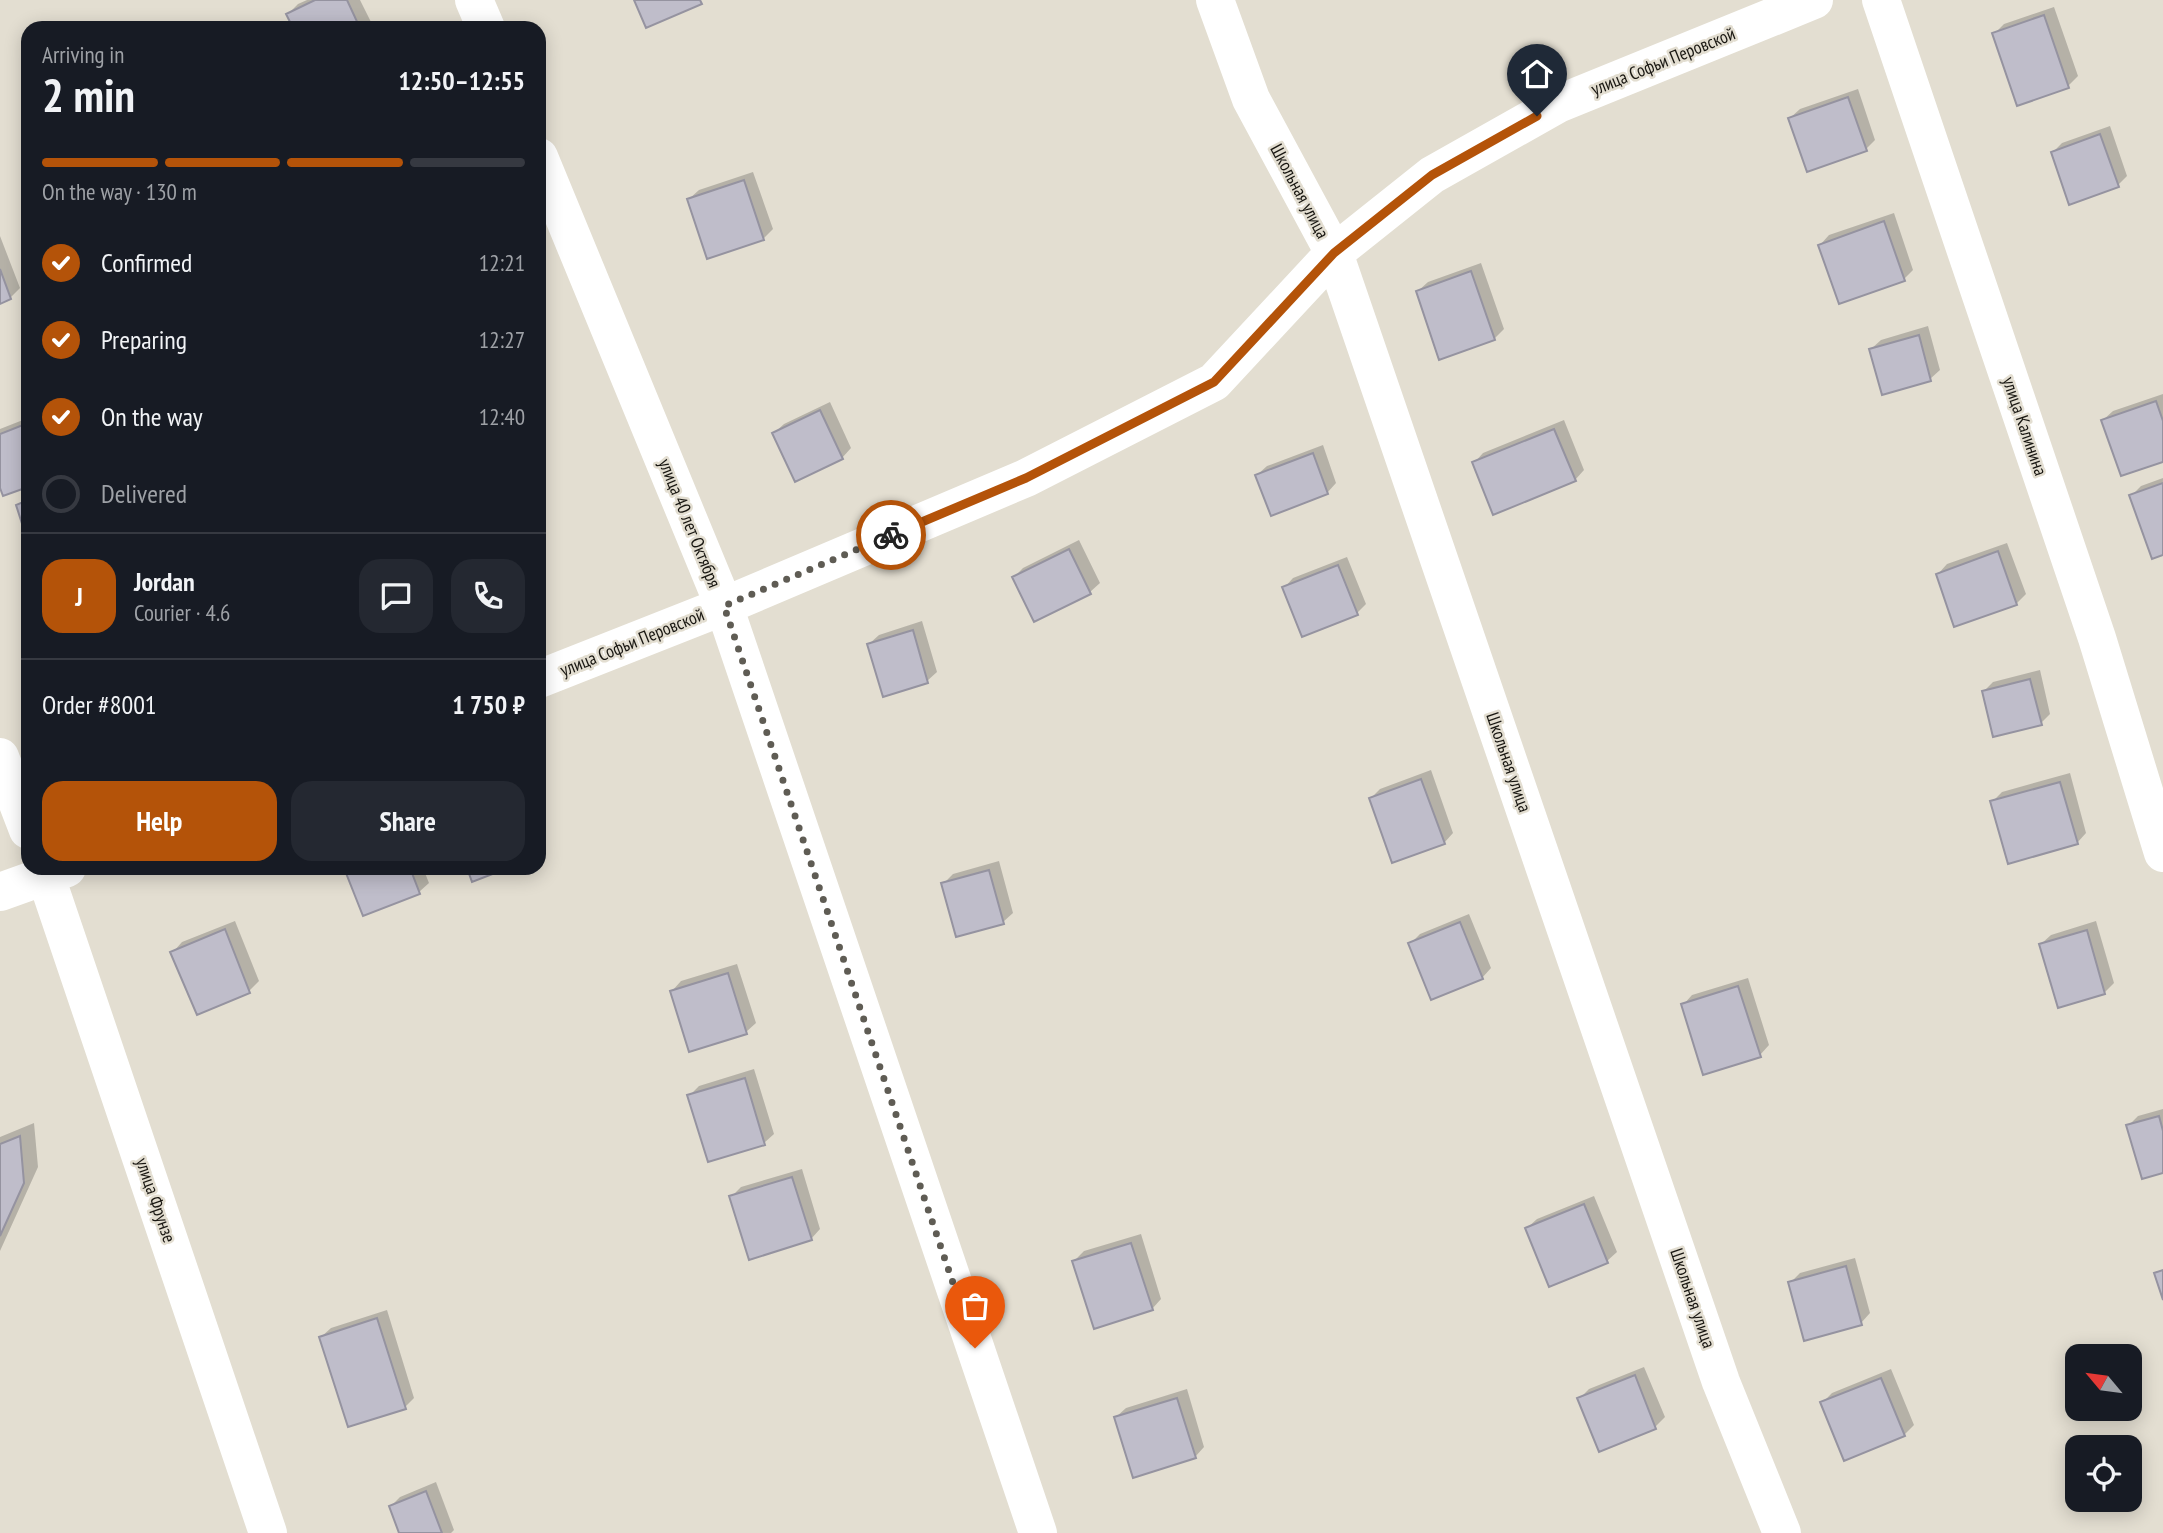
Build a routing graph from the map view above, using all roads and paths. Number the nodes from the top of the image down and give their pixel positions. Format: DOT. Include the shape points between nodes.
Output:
graph roads {
  1 [pos="474,0"];
  2 [pos="1215,0"];
  3 [pos="1814,0"];
  4 [pos="1881,0"];
  5 [pos="483,21"];
  6 [pos="546,174"];
  7 [pos="1334,253"];
  8 [pos="724,606"];
  9 [pos="546,677"];
  10 [pos="0,757"];
  11 [pos="21,812"];
  12 [pos="2163,853"];
  13 [pos="42,875"];
  14 [pos="53,875"];
  15 [pos="0,892"];
  16 [pos="268,1533"];
  17 [pos="1038,1533"];
  18 [pos="1782,1533"];
  1 -- 5 [label="street"];
  2 -- 7 [label="street, Школьная улица" via="1251,99"];
  3 -- 7 [label="street, улица Софьи Перовской" via="1558,104 1432,175"];
  4 -- 12 [label="street, улица Калинина" via="2097,638"];
  6 -- 8 [label="street, улица 40 лет Октября"];
  7 -- 8 [label="street, улица Софьи Перовской" via="1214,382 1026,478"];
  7 -- 18 [label="street, Школьная улица" via="1721,1382"];
  8 -- 9 [label="street, улица Софьи Перовской"];
  8 -- 17 [label="street, улица 40 лет Октября"];
  10 -- 11 [label="street"];
  13 -- 15 [label="street"];
  14 -- 16 [label="street, улица Фрунзе"];
}
